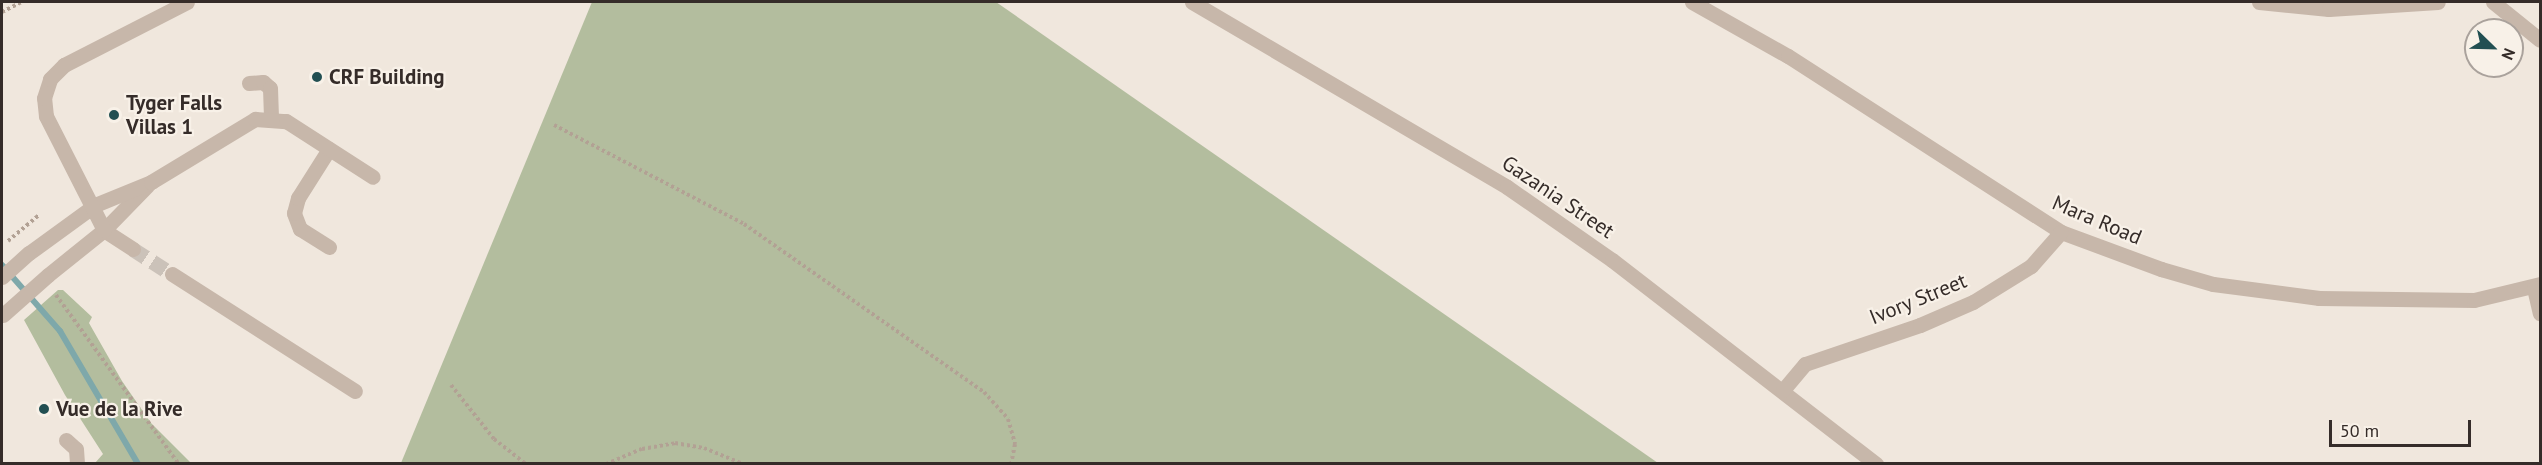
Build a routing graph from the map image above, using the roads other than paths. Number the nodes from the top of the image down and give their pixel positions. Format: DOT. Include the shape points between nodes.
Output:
graph roads {
  1 [pos="188,2"];
  2 [pos="1192,2"];
  3 [pos="1692,2"];
  4 [pos="2259,2"];
  5 [pos="2438,2"];
  6 [pos="2493,2"];
  7 [pos="2541,40"];
  8 [pos="249,83"];
  9 [pos="271,117"];
  10 [pos="329,148"];
  11 [pos="373,177"];
  12 [pos="151,182"];
  13 [pos="95,205"];
  14 [pos="104,230"];
  15 [pos="2061,232"];
  16 [pos="329,247"];
  17 [pos="133,249"];
  18 [pos="172,274"];
  19 [pos="2,277"];
  20 [pos="2537,286"];
  21 [pos="2541,313"];
  22 [pos="2,315"];
  23 [pos="1783,390"];
  24 [pos="355,391"];
  25 [pos="66,440"];
  26 [pos="78,464"];
  27 [pos="1876,464"];
  1 -- 13 [label="street" via="64,65 46,89 46,116"];
  2 -- 23 [label="street, Gazania Street" via="1507,187 1612,260"];
  3 -- 15 [label="street, Mara Road" via="1788,56"];
  4 -- 5 [label="street" via="2329,9"];
  6 -- 7 [label="street"];
  8 -- 9 [label="street" via="263,82 270,88"];
  9 -- 10 [label="street" via="286,121"];
  9 -- 12 [label="street" via="247,122"];
  10 -- 11 [label="street"];
  10 -- 16 [label="street" via="298,198 294,213 300,229"];
  12 -- 13 [label="street"];
  12 -- 14 [label="street"];
  13 -- 14 [label="street"];
  13 -- 19 [label="street, bridge"];
  14 -- 17 [label="street"];
  14 -- 22 [label="street, bridge"];
  15 -- 20 [label="street, Mara Road" via="2213,284 2319,298 2474,300"];
  15 -- 23 [label="street, Ivory Street" via="2031,266 1973,302 1920,325 1805,364"];
  18 -- 24 [label="street"];
  20 -- 21 [label="street"];
  23 -- 27 [label="street, Gazania Street"];
  25 -- 26 [label="street" via="76,449"];
}
